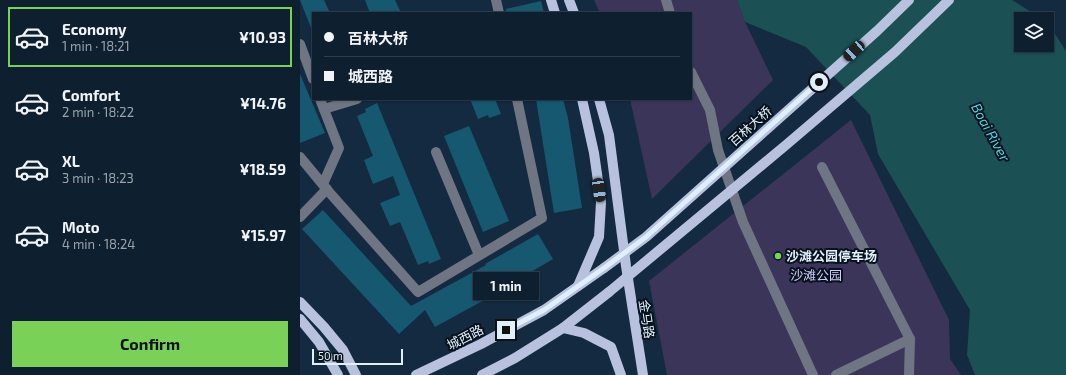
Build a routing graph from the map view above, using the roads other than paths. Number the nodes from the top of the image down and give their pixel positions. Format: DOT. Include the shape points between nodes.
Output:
graph roads {
  1 [pos="496,0"];
  2 [pos="551,0"];
  3 [pos="569,0"];
  4 [pos="666,0"];
  5 [pos="909,0"];
  6 [pos="949,0"];
  7 [pos="499,12"];
  8 [pos="555,12"];
  9 [pos="574,12"];
  10 [pos="670,12"];
  11 [pos="300,44"];
  12 [pos="692,74"];
  13 [pos="312,76"];
  14 [pos="320,100"];
  15 [pos="354,100"];
  16 [pos="517,100"];
  17 [pos="582,100"];
  18 [pos="599,100"];
  19 [pos="324,109"];
  20 [pos="436,152"];
  21 [pos="300,157"];
  22 [pos="822,167"];
  23 [pos="325,187"];
  24 [pos="300,217"];
  25 [pos="479,255"];
  26 [pos="604,268"];
  27 [pos="578,286"];
  28 [pos="300,302"];
  29 [pos="300,319"];
  30 [pos="563,328"];
  31 [pos="910,339"];
  32 [pos="338,375"];
  33 [pos="356,375"];
  34 [pos="416,375"];
  35 [pos="482,375"];
  36 [pos="621,375"];
  37 [pos="643,375"];
  38 [pos="814,375"];
  39 [pos="836,375"];
  40 [pos="909,375"];
  1 -- 7 [label="street"];
  2 -- 8 [label="main road"];
  3 -- 9 [label="main road"];
  4 -- 10 [label="street"];
  5 -- 26 [label="main road, 百林大桥, bridge" via="646,237"];
  6 -- 30 [label="main road, bridge" via="889,57 786,145"];
  11 -- 13 [label="street"];
  12 -- 38 [label="street" via="710,110 718,150 743,222"];
  14 -- 19 [label="street"];
  15 -- 19 [label="street"];
  16 -- 25 [label="street" via="542,218"];
  17 -- 27 [label="main road" via="601,202 599,237"];
  18 -- 37 [label="main road, 金马路" via="609,135"];
  19 -- 23 [label="street" via="339,148"];
  20 -- 25 [label="street"];
  21 -- 23 [label="street"];
  22 -- 31 [label="street"];
  23 -- 24 [label="street"];
  23 -- 25 [label="street" via="418,292"];
  26 -- 27 [label="main road, 城西路"];
  27 -- 34 [label="main road, 城西路" via="544,310"];
  28 -- 33 [label="main road" via="343,350"];
  29 -- 32 [label="main road" via="319,342"];
  30 -- 35 [label="main road"];
  30 -- 36 [label="main road" via="584,333 611,347"];
  31 -- 39 [label="street"];
  31 -- 40 [label="street"];
}
